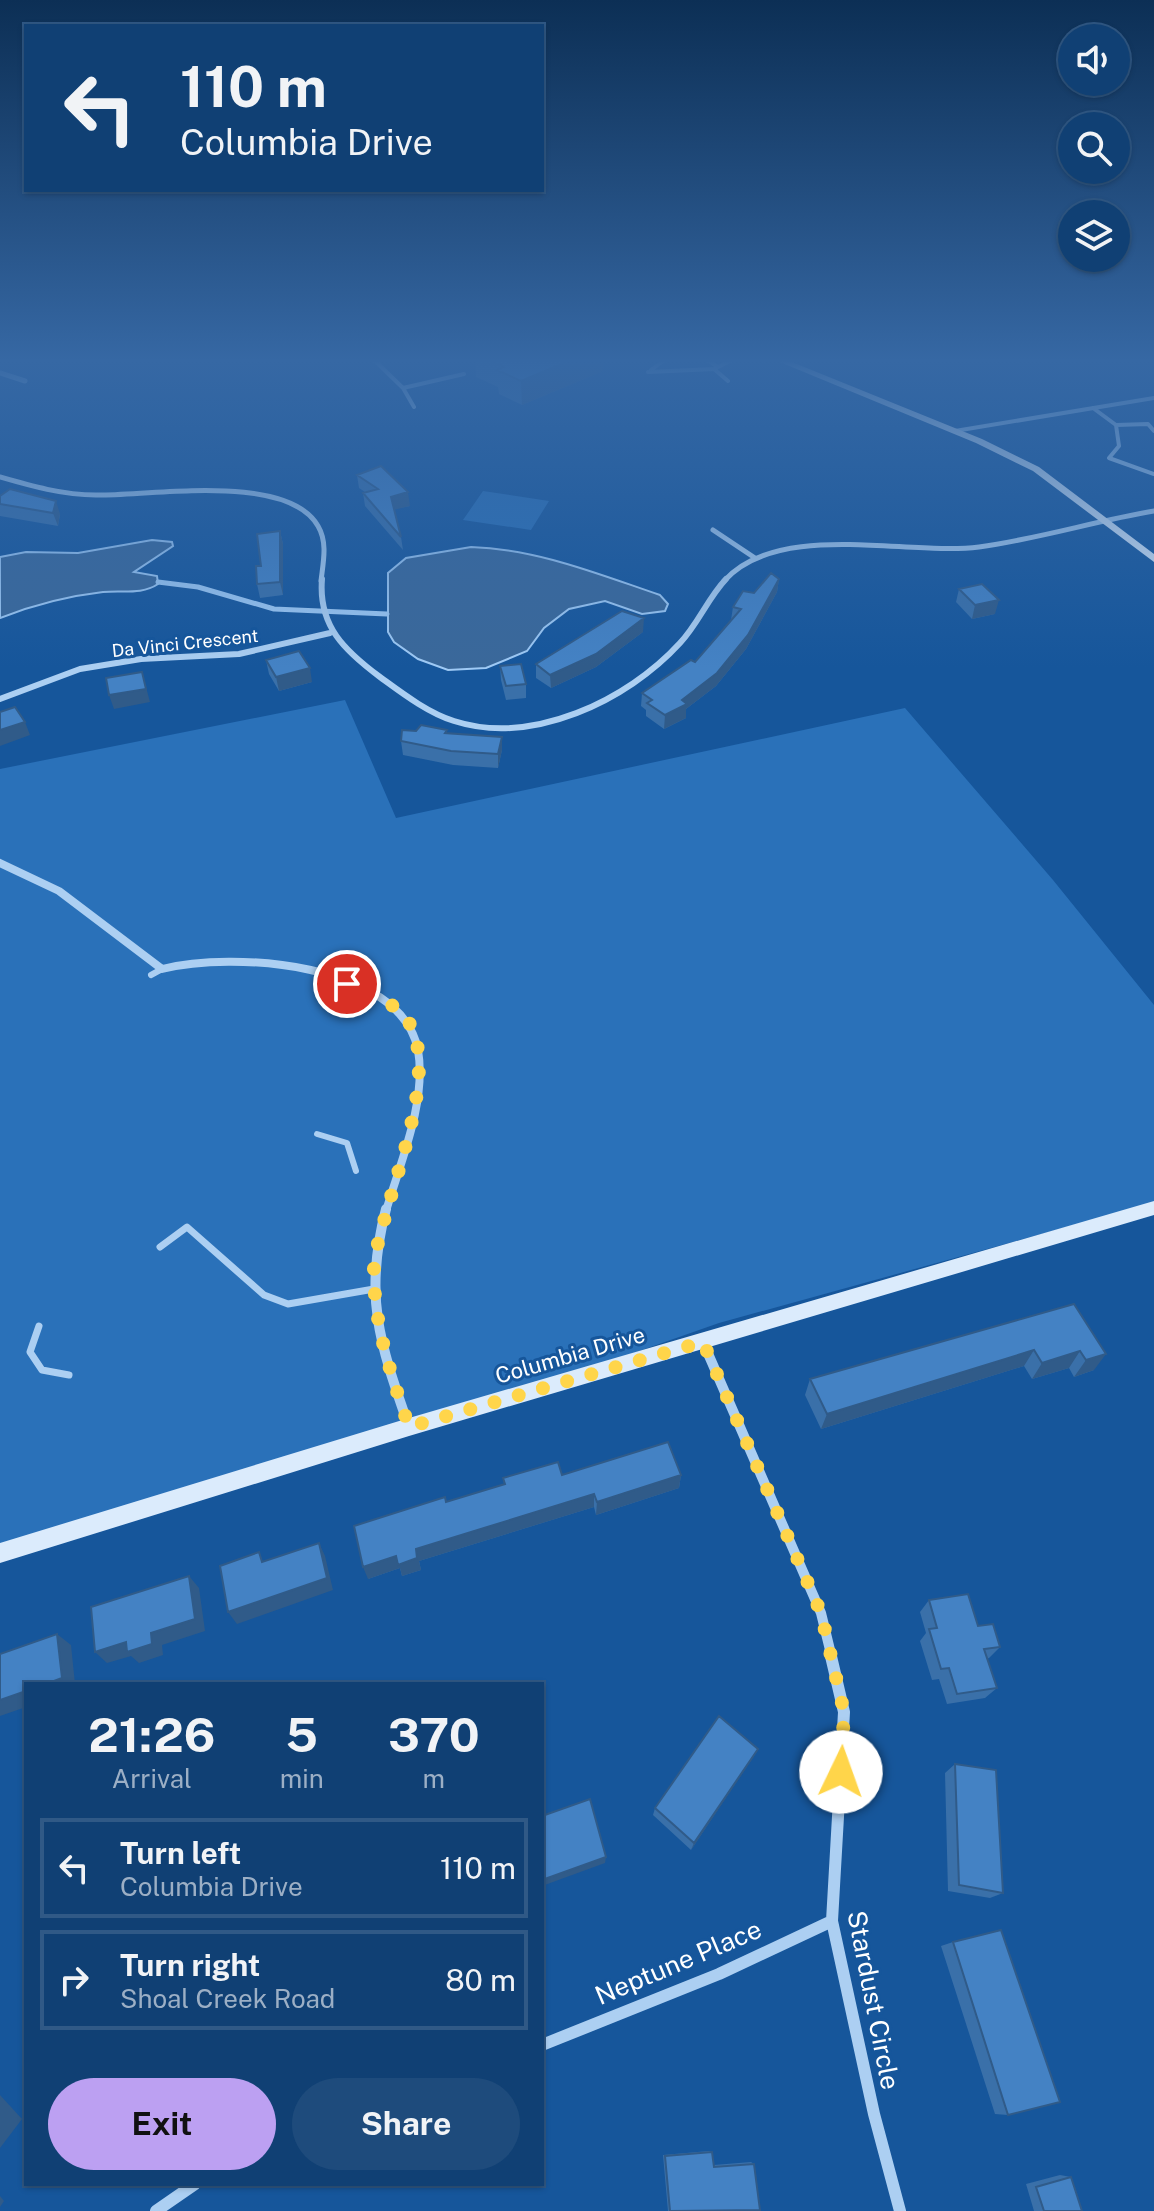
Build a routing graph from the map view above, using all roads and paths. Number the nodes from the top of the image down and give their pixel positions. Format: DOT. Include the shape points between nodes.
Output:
graph roads {
  1 [pos="1019,461"];
  2 [pos="1118,461"];
  3 [pos="1154,474"];
  4 [pos="0,477"];
  5 [pos="1154,511"];
  6 [pos="1103,518"];
  7 [pos="713,530"];
  8 [pos="755,558"];
  9 [pos="1154,559"];
  10 [pos="330,633"];
  11 [pos="0,699"];
  12 [pos="0,863"];
  13 [pos="162,969"];
  14 [pos="151,975"];
  15 [pos="317,1134"];
  16 [pos="356,1171"];
  17 [pos="1154,1208"];
  18 [pos="160,1247"];
  19 [pos="374,1289"];
  20 [pos="39,1326"];
  21 [pos="703,1342"];
  22 [pos="69,1375"];
  23 [pos="409,1427"];
  24 [pos="0,1553"];
  25 [pos="832,1921"];
  26 [pos="544,2044"];
  27 [pos="192,2186"];
  28 [pos="156,2211"];
  29 [pos="900,2211"];
  1 -- 6 [label="main road"];
  2 -- 3 [label="lane"];
  4 -- 10 [label="street" via="49,491 238,492 293,505 308,514 325,539 321,585"];
  5 -- 6 [label="street"];
  6 -- 8 [label="street" via="973,548 816,544"];
  6 -- 9 [label="main road"];
  7 -- 8 [label="street"];
  8 -- 10 [label="street" via="734,570 680,643 649,672 583,711 546,721 480,727 450,720 371,670"];
  10 -- 11 [label="street, Da Vinci Crescent" via="239,654 141,659 80,669"];
  12 -- 13 [label="street" via="59,891"];
  13 -- 14 [label="lane"];
  13 -- 19 [label="street" via="201,958 245,958 328,977 385,1001 414,1032 418,1086 374,1263"];
  15 -- 16 [label="lane" via="347,1143"];
  17 -- 21 [label="main road, Columbia Drive"];
  18 -- 19 [label="lane" via="187,1227 264,1295 288,1304"];
  19 -- 23 [label="street" via="384,1351"];
  20 -- 22 [label="lane" via="30,1352 42,1370"];
  21 -- 23 [label="main road, Columbia Drive"];
  21 -- 25 [label="street, Stardust Circle" via="821,1613 841,1698"];
  23 -- 24 [label="main road, Columbia Drive"];
  25 -- 26 [label="street, Neptune Place" via="719,1974"];
  25 -- 29 [label="street, Stardust Circle"];
  27 -- 28 [label="street"];
}
